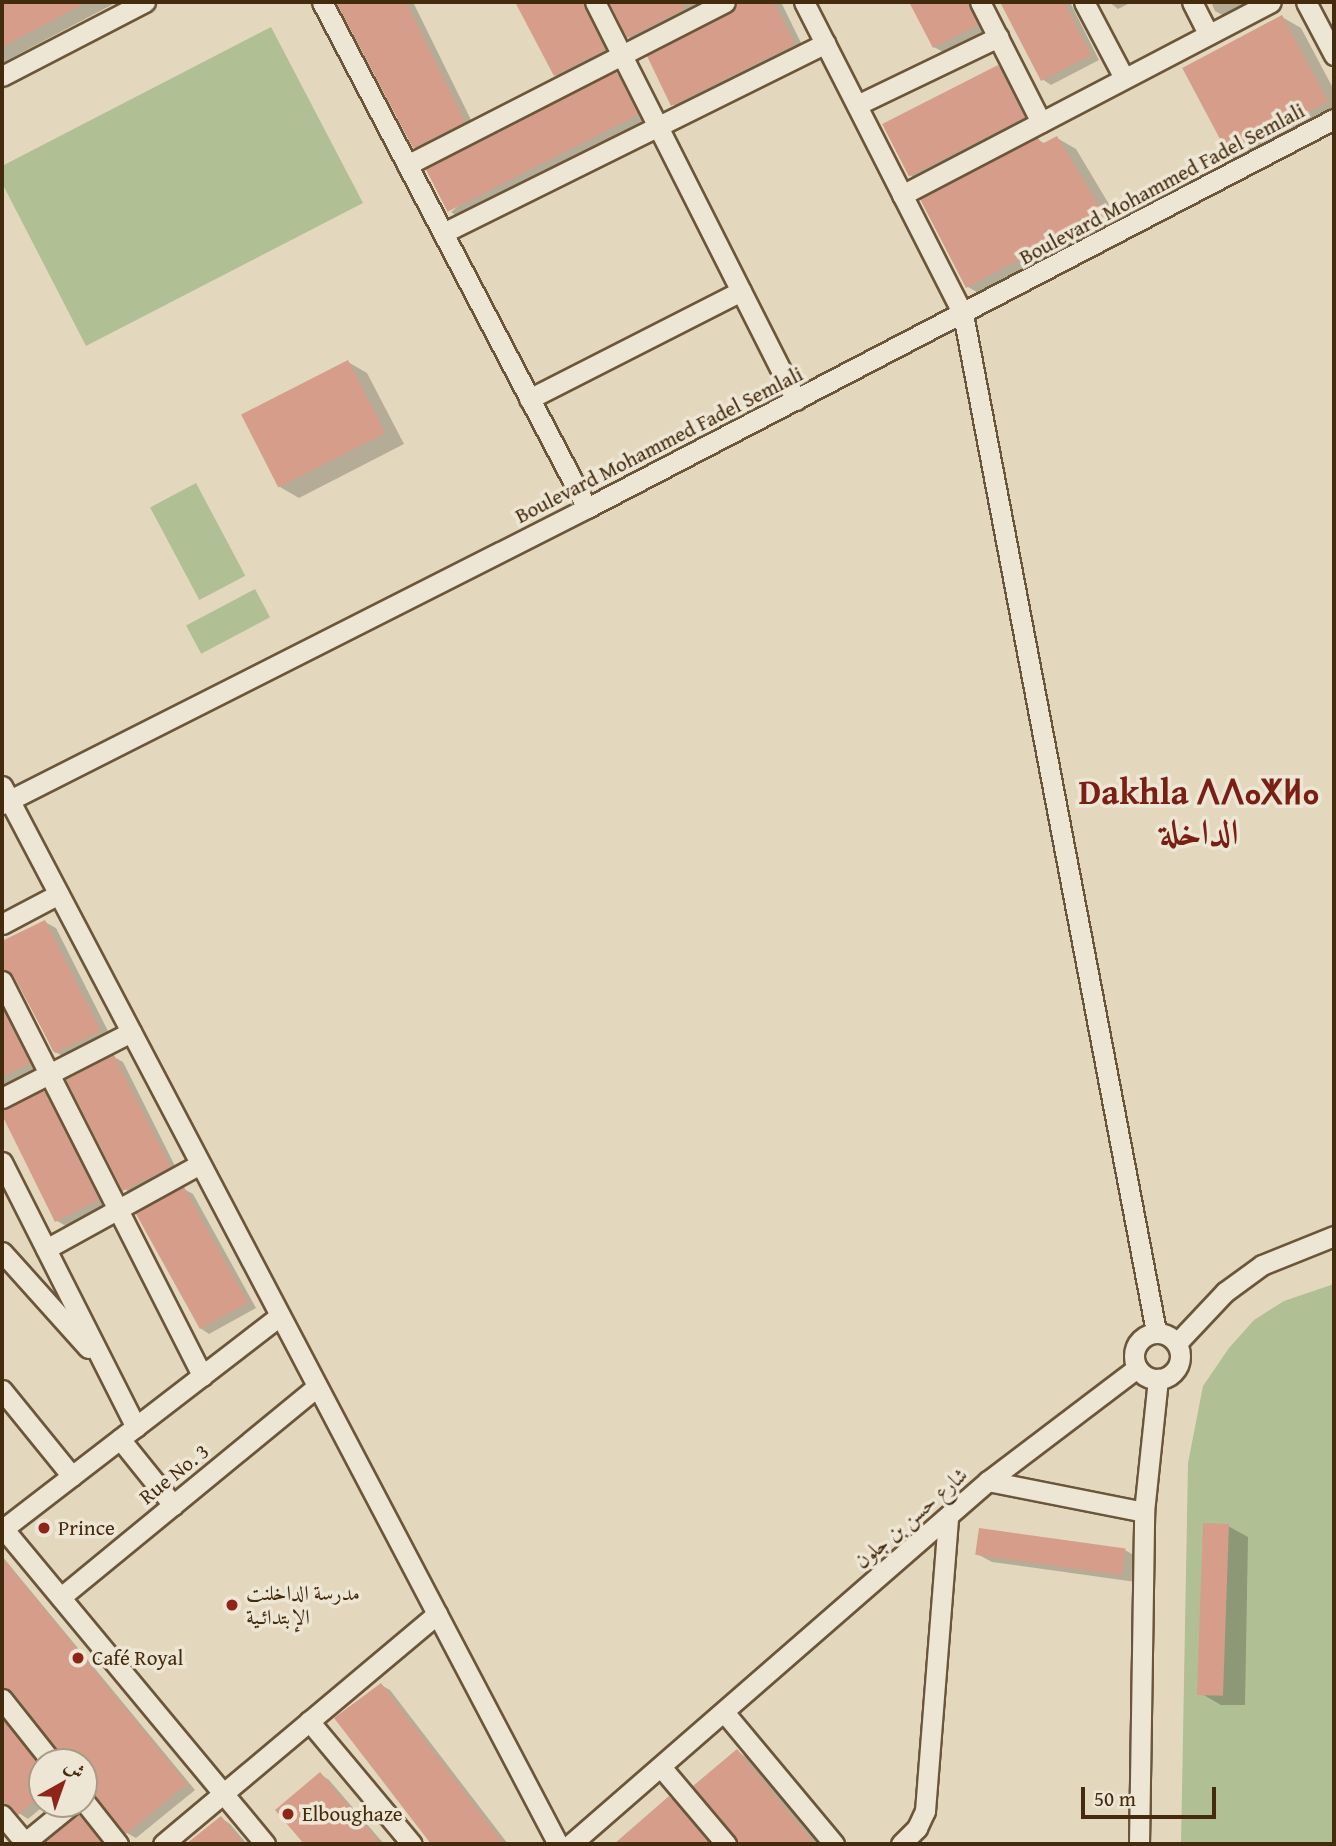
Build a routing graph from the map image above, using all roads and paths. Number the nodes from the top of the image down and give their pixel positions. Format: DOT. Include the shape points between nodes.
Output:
graph roads {
  1 [pos="145,2"];
  2 [pos="321,2"];
  3 [pos="595,2"];
  4 [pos="725,2"];
  5 [pos="804,2"];
  6 [pos="980,2"];
  7 [pos="1084,2"];
  8 [pos="1192,2"];
  9 [pos="1271,2"];
  10 [pos="1306,2"];
  11 [pos="694,9"];
  12 [pos="110,10"];
  13 [pos="1208,34"];
  14 [pos="998,37"];
  15 [pos="825,43"];
  16 [pos="621,55"];
  17 [pos="1334,55"];
  18 [pos="2,76"];
  19 [pos="1124,78"];
  20 [pos="857,105"];
  21 [pos="1334,119"];
  22 [pos="1041,122"];
  23 [pos="657,126"];
  24 [pos="407,165"];
  25 [pos="902,195"];
  26 [pos="443,233"];
  27 [pos="741,291"];
  28 [pos="962,314"];
  29 [pos="529,399"];
  30 [pos="796,400"];
  31 [pos="586,508"];
  32 [pos="4,797"];
  33 [pos="59,894"];
  34 [pos="2,924"];
  35 [pos="2,981"];
  36 [pos="131,1032"];
  37 [pos="49,1076"];
  38 [pos="2,1098"];
  39 [pos="2,1162"];
  40 [pos="200,1164"];
  41 [pos="117,1209"];
  42 [pos="1334,1236"];
  43 [pos="46,1249"];
  44 [pos="2,1252"];
  45 [pos="280,1316"];
  46 [pos="1156,1332"];
  47 [pos="1177,1343"];
  48 [pos="107,1368"];
  49 [pos="1137,1368"];
  50 [pos="202,1376"];
  51 [pos="1158,1379"];
  52 [pos="317,1387"];
  53 [pos="2,1390"];
  54 [pos="136,1427"];
  55 [pos="120,1439"];
  56 [pos="72,1476"];
  57 [pos="988,1481"];
  58 [pos="173,1505"];
  59 [pos="1144,1512"];
  60 [pos="948,1516"];
  61 [pos="3,1528"];
  62 [pos="61,1598"];
  63 [pos="437,1614"];
  64 [pos="2,1699"];
  65 [pos="724,1712"];
  66 [pos="310,1721"];
  67 [pos="41,1748"];
  68 [pos="661,1767"];
  69 [pos="223,1793"];
  70 [pos="2,1815"];
  71 [pos="55,1818"];
  72 [pos="97,1818"];
  73 [pos="24,1843"];
  74 [pos="118,1844"];
  75 [pos="163,1844"];
  76 [pos="265,1844"];
  77 [pos="412,1844"];
  78 [pos="558,1844"];
  79 [pos="571,1844"];
  80 [pos="726,1844"];
  81 [pos="834,1844"];
  82 [pos="901,1844"];
  83 [pos="1139,1844"];
  1 -- 12 [label="street"];
  2 -- 24 [label="street"];
  3 -- 16 [label="street"];
  4 -- 11 [label="street"];
  5 -- 15 [label="street"];
  6 -- 14 [label="street"];
  7 -- 19 [label="street"];
  8 -- 13 [label="street"];
  9 -- 13 [label="street"];
  10 -- 17 [label="street"];
  11 -- 16 [label="street"];
  12 -- 18 [label="street"];
  13 -- 19 [label="street"];
  14 -- 20 [label="street"];
  14 -- 22 [label="street"];
  15 -- 20 [label="street"];
  15 -- 23 [label="street"];
  16 -- 23 [label="street"];
  16 -- 24 [label="street"];
  19 -- 22 [label="street"];
  20 -- 25 [label="street"];
  21 -- 28 [label="street, Boulevard Mohammed Fadel Semlali"];
  22 -- 25 [label="street"];
  23 -- 26 [label="street"];
  23 -- 27 [label="street"];
  24 -- 26 [label="street"];
  25 -- 28 [label="street"];
  26 -- 29 [label="street"];
  27 -- 29 [label="street"];
  27 -- 30 [label="street"];
  28 -- 30 [label="street, Boulevard Mohammed Fadel Semlali"];
  28 -- 46 [label="street"];
  29 -- 31 [label="street"];
  30 -- 31 [label="street, Boulevard Mohammed Fadel Semlali"];
  31 -- 32 [label="street, Boulevard Mohammed Fadel Semlali"];
  32 -- 33 [label="street"];
  33 -- 34 [label="street"];
  33 -- 36 [label="street"];
  35 -- 37 [label="street"];
  36 -- 37 [label="street"];
  36 -- 40 [label="street"];
  37 -- 38 [label="street"];
  37 -- 41 [label="street"];
  39 -- 43 [label="street"];
  40 -- 41 [label="street"];
  40 -- 45 [label="street"];
  41 -- 43 [label="street"];
  41 -- 50 [label="street"];
  42 -- 47 [label="street" via="1262,1265 1225,1292"];
  43 -- 48 [label="street"];
  44 -- 48 [label="street"];
  45 -- 50 [label="street"];
  45 -- 52 [label="street"];
  46 -- 47 [label="street"];
  46 -- 49 [label="street" via="1136,1345"];
  47 -- 51 [label="street" via="1178,1367"];
  48 -- 54 [label="street"];
  49 -- 51 [label="street"];
  49 -- 57 [label="street, شارع حسن بن جلون"];
  50 -- 54 [label="street"];
  51 -- 59 [label="street"];
  52 -- 58 [label="street, Rue No. 3"];
  52 -- 63 [label="street"];
  53 -- 56 [label="street"];
  54 -- 55 [label="street"];
  55 -- 56 [label="street"];
  55 -- 58 [label="street"];
  56 -- 61 [label="street"];
  57 -- 59 [label="street"];
  57 -- 60 [label="street, شارع حسن بن جلون"];
  58 -- 62 [label="street, Rue No. 3"];
  59 -- 83 [label="street"];
  60 -- 65 [label="street, شارع حسن بن جلون"];
  60 -- 82 [label="street" via="925,1811 917,1828"];
  61 -- 62 [label="street"];
  62 -- 69 [label="street"];
  63 -- 66 [label="street"];
  63 -- 78 [label="street"];
  64 -- 67 [label="street"];
  65 -- 68 [label="street, شارع حسن بن جلون"];
  65 -- 81 [label="street"];
  66 -- 69 [label="street"];
  66 -- 77 [label="street"];
  68 -- 79 [label="street, شارع حسن بن جلون"];
  68 -- 80 [label="street"];
  69 -- 75 [label="street"];
  69 -- 76 [label="street"];
  70 -- 73 [label="street"];
  71 -- 73 [label="street"];
  72 -- 74 [label="street"];
}
